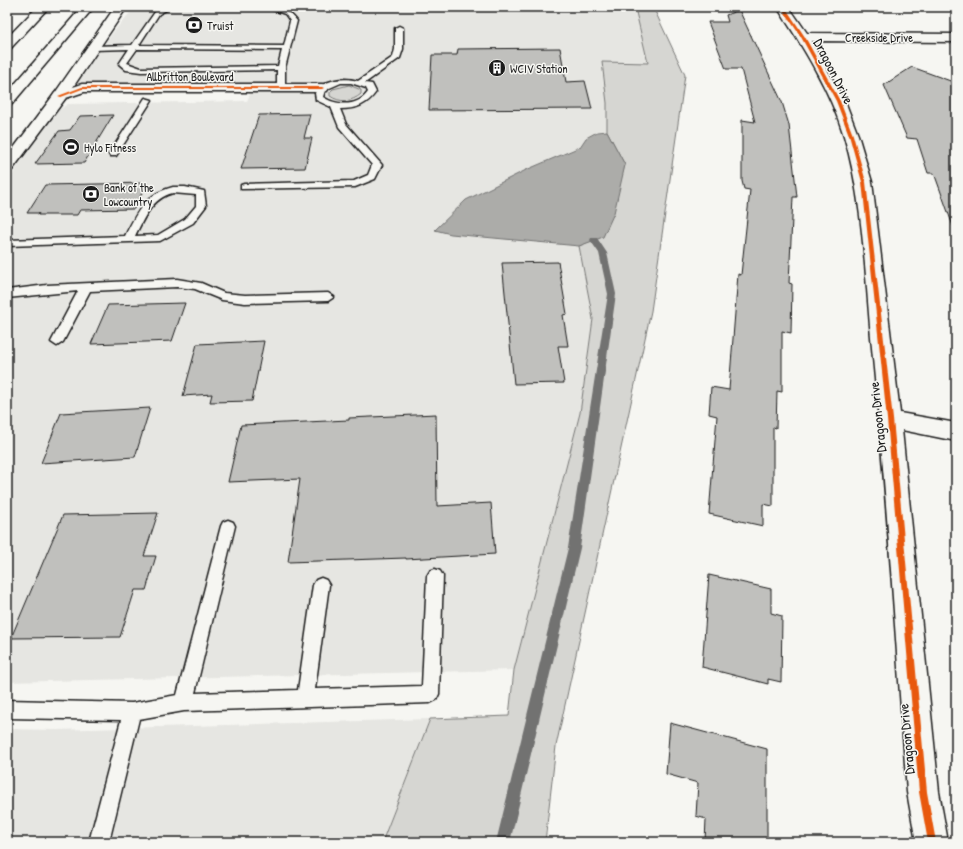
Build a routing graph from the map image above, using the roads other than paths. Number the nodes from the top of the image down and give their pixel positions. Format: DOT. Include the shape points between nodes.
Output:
graph roads {
  1 [pos="43,7"];
  2 [pos="88,7"];
  3 [pos="121,7"];
  4 [pos="169,7"];
  5 [pos="268,7"];
  6 [pos="783,7"];
  7 [pos="399,28"];
  8 [pos="803,37"];
  9 [pos="956,38"];
  10 [pos="7,45"];
  11 [pos="134,47"];
  12 [pos="92,48"];
  13 [pos="286,48"];
  14 [pos="281,68"];
  15 [pos="362,82"];
  16 [pos="156,87"];
  17 [pos="281,88"];
  18 [pos="321,92"];
  19 [pos="60,96"];
  20 [pos="148,100"];
  21 [pos="7,101"];
  22 [pos="335,106"];
  23 [pos="113,154"];
  24 [pos="7,167"];
  25 [pos="244,187"];
  26 [pos="128,240"];
  27 [pos="7,243"];
  28 [pos="86,287"];
  29 [pos="7,294"];
  30 [pos="328,296"];
  31 [pos="57,342"];
  32 [pos="890,419"];
  33 [pos="956,432"];
  34 [pos="228,526"];
  35 [pos="435,576"];
  36 [pos="321,585"];
  37 [pos="305,698"];
  38 [pos="184,702"];
  39 [pos="7,708"];
  40 [pos="132,712"];
  41 [pos="99,842"];
  42 [pos="932,842"];
  1 -- 10 [label="main road"];
  2 -- 21 [label="main road"];
  3 -- 12 [label="main road"];
  4 -- 11 [label="lane" via="157,13"];
  5 -- 13 [label="lane" via="287,13 294,22"];
  6 -- 8 [label="main road, Dragoon Drive"];
  7 -- 15 [label="lane" via="399,49 396,58"];
  8 -- 9 [label="main road, Creekside Drive"];
  8 -- 32 [label="main road, Dragoon Drive" via="838,101 864,182"];
  11 -- 12 [label="lane"];
  11 -- 13 [label="lane"];
  11 -- 14 [label="lane" via="123,64 141,70"];
  12 -- 19 [label="main road"];
  13 -- 14 [label="lane"];
  14 -- 17 [label="lane"];
  15 -- 18 [label="lane" via="340,81"];
  15 -- 22 [label="lane" via="369,86 372,92 369,98 348,106"];
  16 -- 17 [label="main road, Allbritton Boulevard"];
  16 -- 19 [label="main road, Allbritton Boulevard" via="82,88"];
  16 -- 20 [label="main road, Allbritton Boulevard"];
  17 -- 18 [label="main road, Allbritton Boulevard"];
  18 -- 20 [label="main road, Allbritton Boulevard"];
  18 -- 22 [label="lane" via="324,103"];
  19 -- 20 [label="main road, Allbritton Boulevard" via="74,101"];
  19 -- 24 [label="main road"];
  20 -- 23 [label="lane"];
  22 -- 25 [label="lane" via="342,125 377,165 372,177 355,184"];
  26 -- 26 [label="lane" via="160,238 189,221 201,206 201,193 186,189 170,190 153,198 146,205"];
  26 -- 27 [label="lane"];
  28 -- 29 [label="lane"];
  28 -- 30 [label="lane" via="177,283 197,286 222,296 246,299"];
  28 -- 31 [label="lane"];
  32 -- 33 [label="main road"];
  32 -- 42 [label="main road, Dragoon Drive" via="923,792"];
  34 -- 38 [label="lane"];
  35 -- 37 [label="lane" via="430,694"];
  36 -- 37 [label="lane"];
  37 -- 38 [label="lane"];
  38 -- 40 [label="lane"];
  39 -- 40 [label="lane"];
  40 -- 41 [label="lane"];
}
